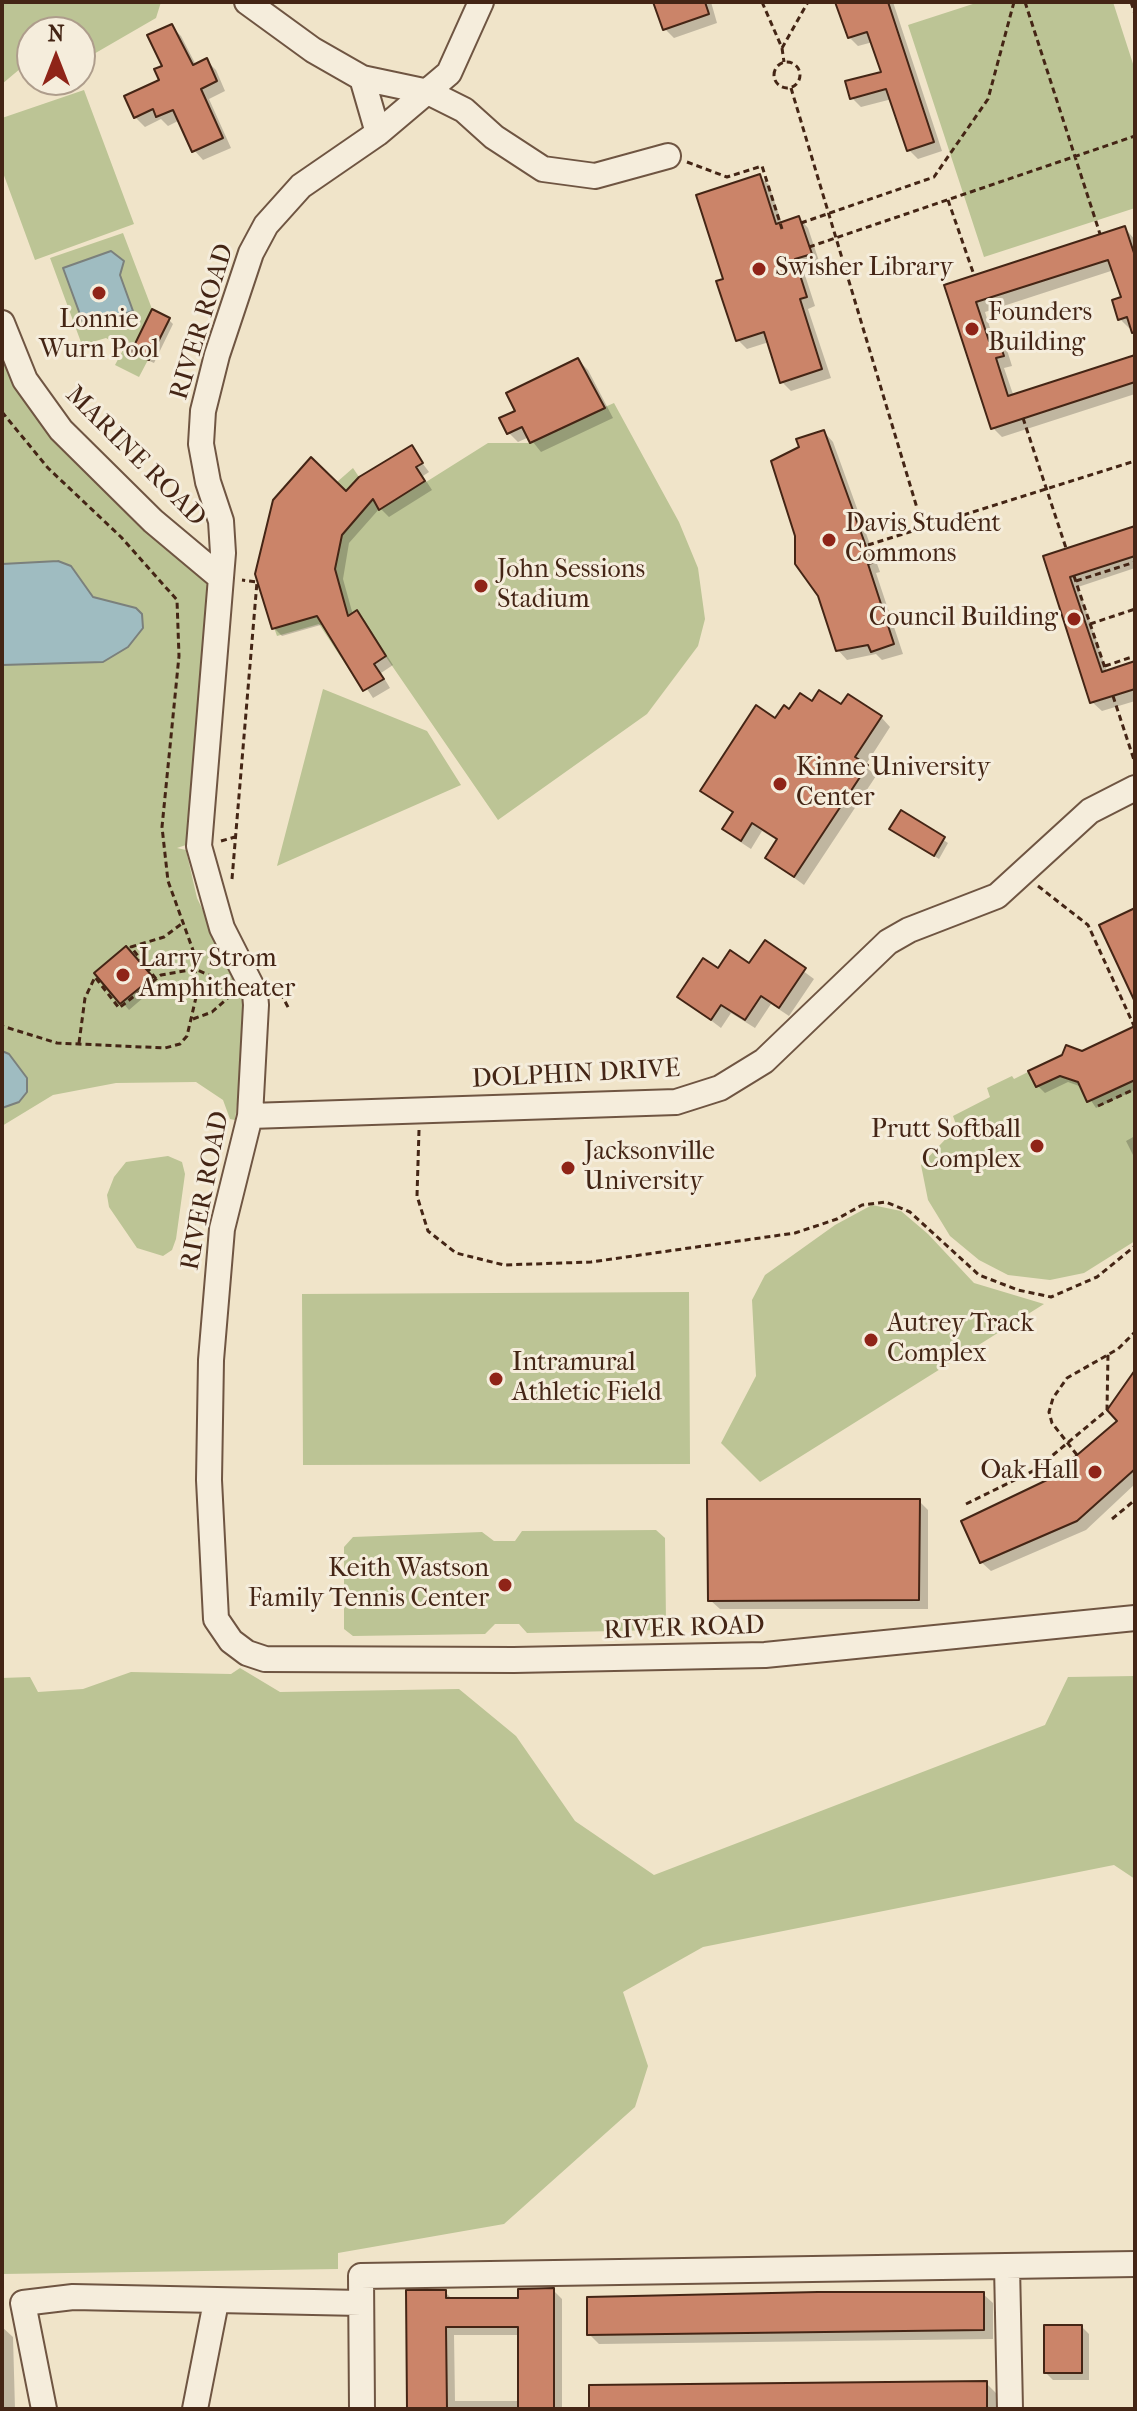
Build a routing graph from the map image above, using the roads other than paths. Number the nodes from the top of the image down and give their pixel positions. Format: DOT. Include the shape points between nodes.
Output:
graph roads {
  1 [pos="247,2"];
  2 [pos="481,2"];
  3 [pos="362,78"];
  4 [pos="428,92"];
  5 [pos="378,133"];
  6 [pos="668,156"];
  7 [pos="2,323"];
  8 [pos="221,578"];
  9 [pos="1135,788"];
  10 [pos="250,1116"];
  11 [pos="1135,1618"];
  12 [pos="1135,2264"];
  13 [pos="1007,2266"];
  14 [pos="216,2302"];
  15 [pos="361,2303"];
  16 [pos="44,2409"];
  17 [pos="195,2409"];
  18 [pos="362,2409"];
  19 [pos="1010,2409"];
  1 -- 3 [label="street"];
  2 -- 4 [label="street, RIVER ROAD" via="449,73"];
  3 -- 4 [label="street"];
  3 -- 5 [label="street"];
  4 -- 5 [label="street, RIVER ROAD"];
  4 -- 6 [label="street" via="464,110 543,169 595,176"];
  5 -- 8 [label="street, RIVER ROAD" via="301,186 266,225 251,253 203,411 201,444 221,521"];
  7 -- 8 [label="street, MARINE ROAD" via="25,380 61,430 153,521"];
  8 -- 10 [label="street, RIVER ROAD" via="199,846 222,928 255,993"];
  9 -- 10 [label="street, DOLPHIN DRIVE" via="1090,811 997,896 888,942 764,1061 720,1088 676,1102"];
  10 -- 11 [label="street, RIVER ROAD" via="220,1243 209,1480 216,1619 224,1634 247,1653 265,1659 731,1658"];
  12 -- 13 [label="street"];
  13 -- 15 [label="street" via="361,2276"];
  13 -- 19 [label="street"];
  14 -- 15 [label="street"];
  14 -- 16 [label="street" via="73,2297 23,2303"];
  14 -- 17 [label="street"];
  15 -- 18 [label="street"];
}
